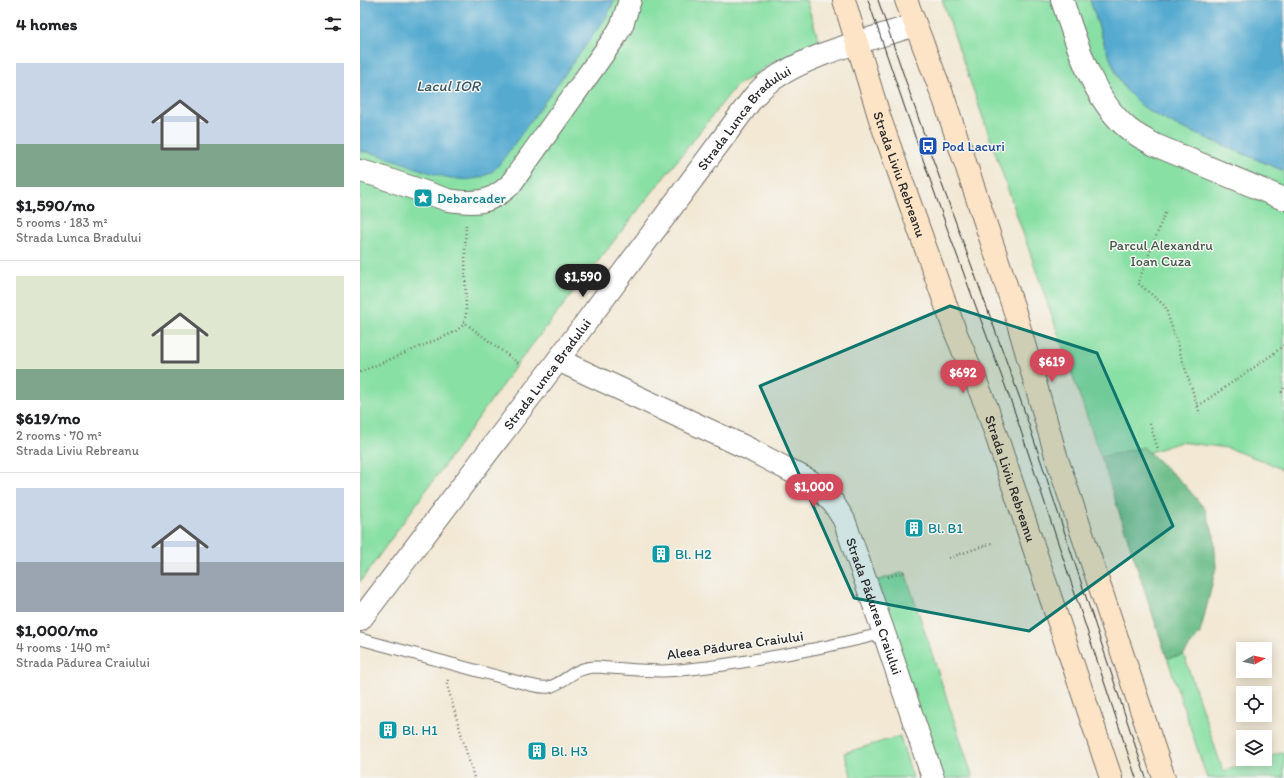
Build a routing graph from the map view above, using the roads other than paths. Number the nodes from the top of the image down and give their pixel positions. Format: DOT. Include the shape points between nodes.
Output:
graph roads {
  1 [pos="630,0"];
  2 [pos="844,0"];
  3 [pos="906,0"];
  4 [pos="1062,0"];
  5 [pos="915,25"];
  6 [pos="857,44"];
  7 [pos="360,171"];
  8 [pos="1284,199"];
  9 [pos="558,360"];
  10 [pos="360,620"];
  11 [pos="884,633"];
  12 [pos="360,639"];
  13 [pos="933,778"];
  14 [pos="1111,778"];
  15 [pos="1164,778"];
  1 -- 7 [label="street" via="615,37 501,194 470,202 448,200"];
  2 -- 6 [label="main road, Strada Liviu Rebreanu"];
  3 -- 5 [label="main road"];
  4 -- 8 [label="street" via="1091,79 1112,112 1124,125 1138,136 1159,146"];
  5 -- 6 [label="street, Strada Lunca Bradului"];
  5 -- 15 [label="main road" via="944,98 1014,309 1057,459"];
  6 -- 9 [label="street, Strada Lunca Bradului" via="796,65 768,82 752,99"];
  6 -- 14 [label="main road, Strada Liviu Rebreanu" via="880,120 955,332 987,408"];
  9 -- 10 [label="street, Strada Lunca Bradului"];
  9 -- 11 [label="street, Strada Pădurea Craiului" via="747,448 810,481 822,491 844,520"];
  11 -- 12 [label="lane, Aleea Pădurea Craiului" via="804,651 694,669 662,671 585,667 548,687 530,685"];
  11 -- 13 [label="street, Strada Pădurea Craiului"];
}
